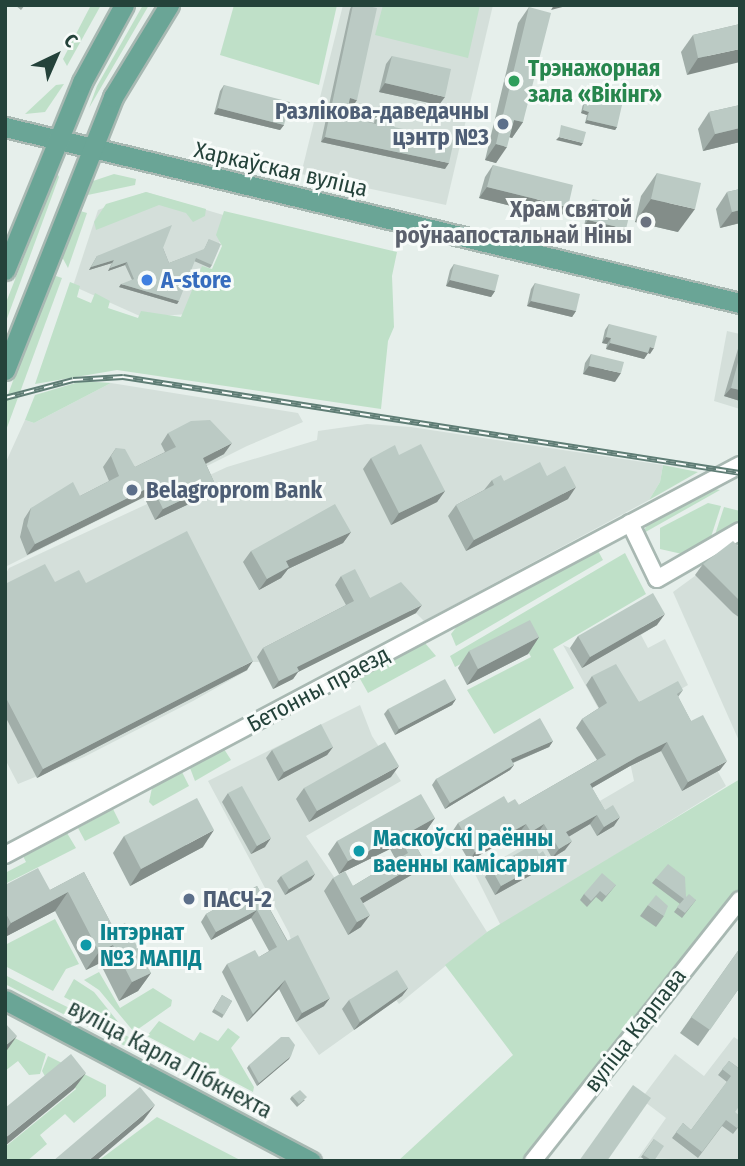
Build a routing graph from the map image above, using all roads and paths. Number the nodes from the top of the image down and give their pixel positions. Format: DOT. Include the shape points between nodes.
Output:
graph roads {
  1 [pos="124,5"];
  2 [pos="169,5"];
  3 [pos="5,127"];
  4 [pos="56,141"];
  5 [pos="90,149"];
  6 [pos="5,270"];
  7 [pos="740,303"];
  8 [pos="5,370"];
  9 [pos="740,465"];
  10 [pos="630,523"];
  11 [pos="740,531"];
  12 [pos="5,855"];
  13 [pos="740,901"];
  14 [pos="5,1000"];
  15 [pos="312,1161"];
  16 [pos="533,1161"];
  1 -- 4 [label="main road"];
  2 -- 5 [label="main road" via="123,77"];
  3 -- 4 [label="main road, Харкаўская вуліца"];
  4 -- 5 [label="main road, Харкаўская вуліца"];
  4 -- 6 [label="main road"];
  5 -- 7 [label="main road, Харкаўская вуліца"];
  5 -- 8 [label="main road"];
  9 -- 10 [label="street, Бетонны праезд"];
  10 -- 11 [label="street" via="657,579"];
  10 -- 12 [label="street, Бетонны праезд"];
  13 -- 16 [label="street, вуліца Карпава"];
  14 -- 15 [label="main road, вуліца Карла Лібкнехта"];
}
